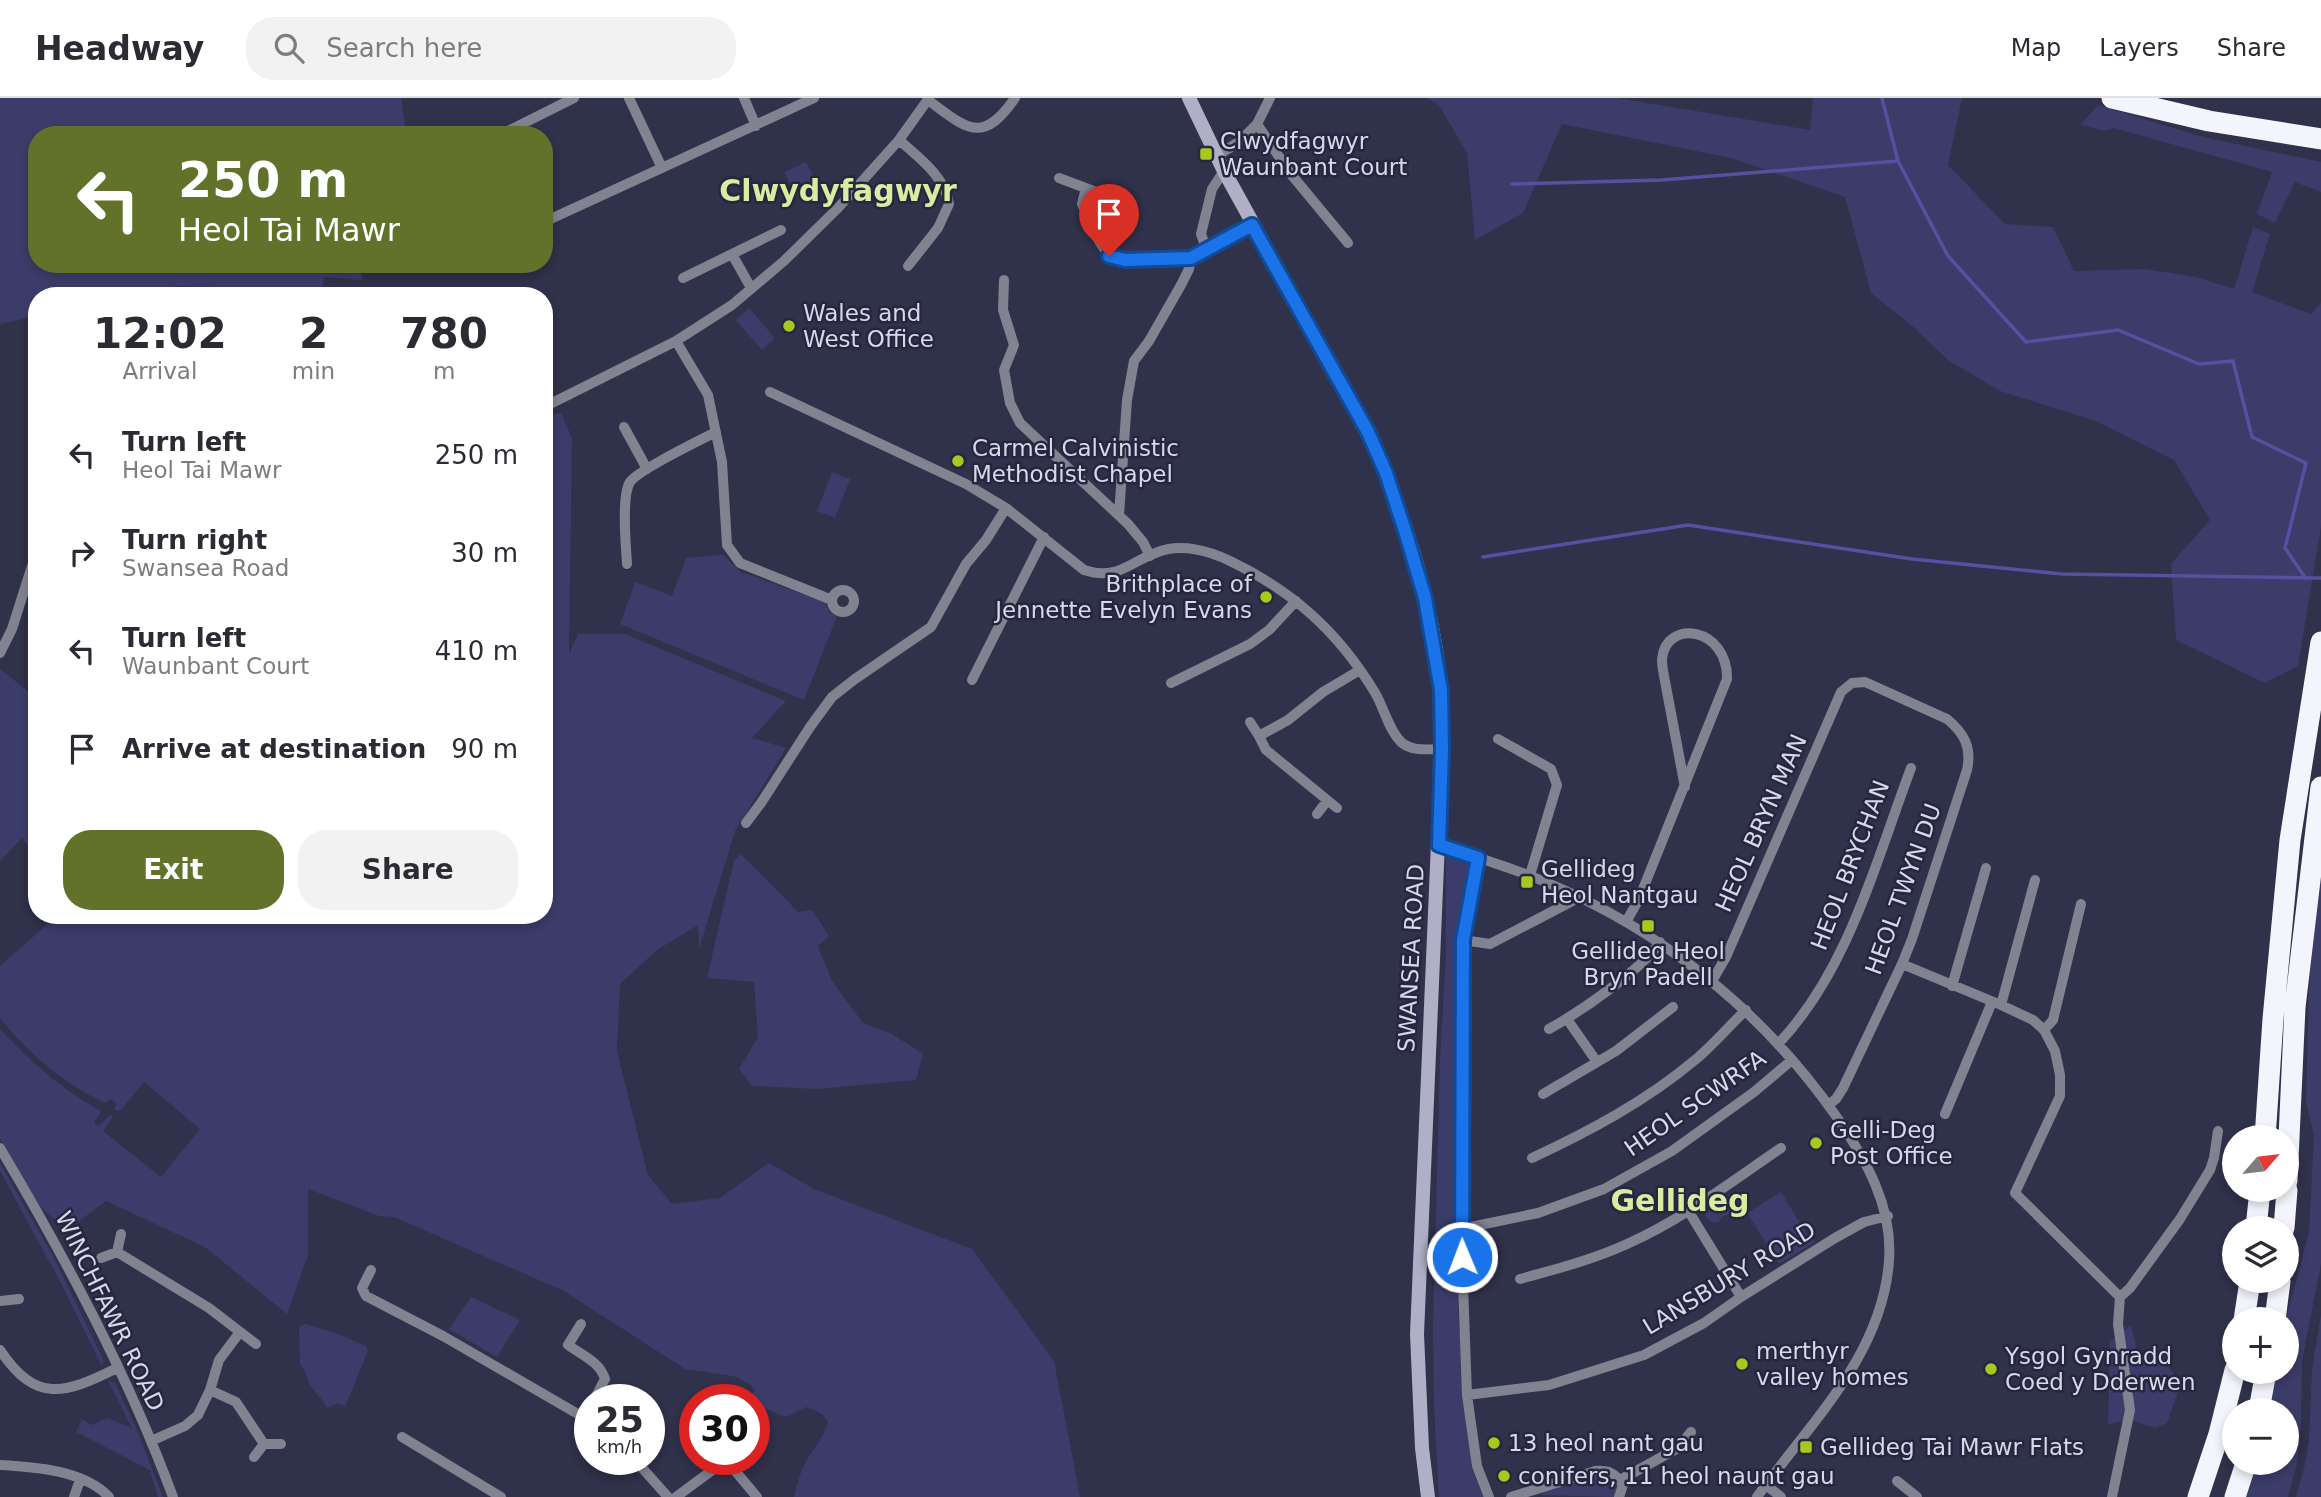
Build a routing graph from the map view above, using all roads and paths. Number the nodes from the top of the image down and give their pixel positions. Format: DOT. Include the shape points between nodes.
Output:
graph roads {
  1 [pos="574,98"];
  2 [pos="629,98"];
  3 [pos="744,98"];
  4 [pos="814,98"];
  5 [pos="1015,98"];
  6 [pos="1189,98"];
  7 [pos="1270,98"];
  8 [pos="2112,98"];
  9 [pos="929,99"];
  10 [pos="1257,124"];
  11 [pos="517,126"];
  12 [pos="756,126"];
  13 [pos="2321,139"];
  14 [pos="899,140"];
  15 [pos="1217,156"];
  16 [pos="662,168"];
  17 [pos="1224,171"];
  18 [pos="1059,178"];
  19 [pos="1086,188"];
  20 [pos="1099,192"];
  21 [pos="553,218"];
  22 [pos="1252,225"];
  23 [pos="781,230"];
  24 [pos="1348,243"];
  25 [pos="1208,251"];
  26 [pos="732,254"];
  27 [pos="1191,258"];
  28 [pos="908,266"];
  29 [pos="683,278"];
  30 [pos="1004,279"];
  31 [pos="751,288"];
  32 [pos="676,341"];
  33 [pos="770,392"];
  34 [pos="553,402"];
  35 [pos="624,426"];
  36 [pos="716,432"];
  37 [pos="647,469"];
  38 [pos="1006,508"];
  39 [pos="1119,515"];
  40 [pos="1044,537"];
  41 [pos="1150,556"];
  42 [pos="627,564"];
  43 [pos="28,579"];
  44 [pos="832,600"];
  45 [pos="1296,601"];
  46 [pos="2321,642"];
  47 [pos="0,653"];
  48 [pos="1360,670"];
  49 [pos="972,680"];
  50 [pos="1171,683"];
  51 [pos="1250,722"];
  52 [pos="1259,737"];
  53 [pos="1498,739"];
  54 [pos="1442,749"];
  55 [pos="1970,757"];
  56 [pos="1911,768"];
  57 [pos="1685,787"];
  58 [pos="2321,787"];
  59 [pos="1327,801"];
  60 [pos="1337,808"];
  61 [pos="1317,814"];
  62 [pos="746,823"];
  63 [pos="1439,845"];
  64 [pos="1478,858"];
  65 [pos="1986,868"];
  66 [pos="1531,875"];
  67 [pos="2035,880"];
  68 [pos="1580,897"];
  69 [pos="2081,904"];
  70 [pos="1626,922"];
  71 [pos="1463,940"];
  72 [pos="1660,943"];
  73 [pos="1902,964"];
  74 [pos="1712,981"];
  75 [pos="1952,986"];
  76 [pos="1997,1003"];
  77 [pos="1673,1007"];
  78 [pos="1746,1010"];
  79 [pos="1567,1019"];
  80 [pos="1549,1029"];
  81 [pos="2044,1030"];
  82 [pos="1778,1044"];
  83 [pos="1792,1060"];
  84 [pos="1597,1062"];
  85 [pos="1544,1094"];
  86 [pos="1828,1105"];
  87 [pos="1945,1114"];
  88 [pos="2265,1125"];
  89 [pos="2290,1125"];
  90 [pos="2218,1131"];
  91 [pos="0,1148"];
  92 [pos="1781,1148"];
  93 [pos="2216,1149"];
  94 [pos="2222,1150"];
  95 [pos="1532,1158"];
  96 [pos="1689,1212"];
  97 [pos="1888,1216"];
  98 [pos="1461,1229"];
  99 [pos="121,1234"];
  100 [pos="117,1252"];
  101 [pos="101,1258"];
  102 [pos="371,1269"];
  103 [pos="1520,1279"];
  104 [pos="1741,1297"];
  105 [pos="2120,1297"];
  106 [pos="19,1299"];
  107 [pos="0,1301"];
  108 [pos="581,1324"];
  109 [pos="240,1332"];
  110 [pos="256,1344"];
  111 [pos="0,1350"];
  112 [pos="117,1368"];
  113 [pos="602,1384"];
  114 [pos="2232,1384"];
  115 [pos="210,1390"];
  116 [pos="1467,1395"];
  117 [pos="574,1412"];
  118 [pos="1691,1432"];
  119 [pos="402,1437"];
  120 [pos="151,1441"];
  121 [pos="264,1444"];
  122 [pos="281,1444"];
  123 [pos="254,1457"];
  124 [pos="0,1465"];
  125 [pos="648,1475"];
  126 [pos="706,1475"];
  127 [pos="739,1475"];
  128 [pos="2242,1475"];
  129 [pos="80,1480"];
  130 [pos="1620,1480"];
  131 [pos="1897,1480"];
  132 [pos="1766,1485"];
  133 [pos="1533,1494"];
  134 [pos="74,1497"];
  135 [pos="109,1497"];
  136 [pos="173,1497"];
  137 [pos="501,1497"];
  138 [pos="667,1497"];
  139 [pos="676,1497"];
  140 [pos="757,1497"];
  141 [pos="1428,1497"];
  142 [pos="1489,1497"];
  143 [pos="1511,1497"];
  144 [pos="1619,1497"];
  145 [pos="1757,1497"];
  146 [pos="1781,1497"];
  147 [pos="1917,1497"];
  148 [pos="2112,1497"];
  149 [pos="2198,1497"];
  150 [pos="2235,1497"];
  1 -- 11 [label="street"];
  2 -- 16 [label="street"];
  3 -- 12 [label="street"];
  4 -- 12 [label="street"];
  5 -- 9 [label="street" via="999,119 975,128 964,126"];
  6 -- 15 [label="street, SWANSEA ROAD"];
  7 -- 10 [label="street"];
  8 -- 13 [label="highway" via="2209,121"];
  9 -- 14 [label="street"];
  10 -- 15 [label="street"];
  10 -- 24 [label="street" via="1290,173"];
  12 -- 16 [label="street"];
  14 -- 28 [label="street" via="941,182 949,204 938,228"];
  14 -- 31 [label="street" via="838,208"];
  15 -- 17 [label="street, SWANSEA ROAD"];
  16 -- 21 [label="street"];
  17 -- 22 [label="street, SWANSEA ROAD"];
  17 -- 25 [label="street" via="1212,189 1201,234"];
  18 -- 19 [label="street"];
  19 -- 20 [label="street"];
  19 -- 27 [label="street" via="1082,204 1109,256 1125,260"];
  22 -- 25 [label="street"];
  22 -- 54 [label="street, SWANSEA ROAD" via="1368,432 1386,473 1427,610 1441,690"];
  23 -- 26 [label="street"];
  25 -- 27 [label="street"];
  26 -- 29 [label="street"];
  26 -- 31 [label="street"];
  27 -- 39 [label="street" via="1189,269 1134,361"];
  30 -- 39 [label="street" via="1003,310 1014,345 1004,370 1010,402 1020,423"];
  31 -- 32 [label="street"];
  32 -- 34 [label="street"];
  32 -- 36 [label="street" via="708,395"];
  33 -- 38 [label="street" via="966,484"];
  35 -- 37 [label="street"];
  36 -- 37 [label="street"];
  36 -- 44 [label="street" via="727,545 740,563"];
  37 -- 42 [label="street" via="630,481 625,501"];
  38 -- 40 [label="street"];
  38 -- 62 [label="street" via="966,564 931,627 832,697"];
  39 -- 41 [label="street"];
  40 -- 41 [label="street" via="1084,569 1098,574"];
  40 -- 49 [label="street"];
  41 -- 45 [label="street" via="1167,550 1207,551"];
  43 -- 47 [label="street"];
  45 -- 48 [label="street" via="1334,635"];
  45 -- 50 [label="street" via="1250,644"];
  46 -- 88 [label="highway" via="2290,840"];
  48 -- 52 [label="street"];
  48 -- 54 [label="street" via="1403,744"];
  51 -- 52 [label="street"];
  52 -- 59 [label="street" via="1266,750"];
  53 -- 66 [label="street" via="1551,769 1557,785"];
  54 -- 63 [label="street, SWANSEA ROAD"];
  55 -- 73 [label="street, HEOL TWYN DU"];
  55 -- 74 [label="street, HEOL BRYN MAN" via="1967,742 1947,719 1865,682 1852,682 1841,692"];
  56 -- 82 [label="street, HEOL BRYCHAN" via="1850,933 1794,1028"];
  57 -- 57 [label="street" via="1728,667 1716,644 1686,633 1672,639 1662,658"];
  57 -- 70 [label="street"];
  58 -- 89 [label="highway" via="2295,1007"];
  59 -- 60 [label="street"];
  59 -- 61 [label="street"];
  63 -- 64 [label="street"];
  63 -- 141 [label="street, SWANSEA ROAD" via="1417,1334"];
  64 -- 66 [label="street"];
  64 -- 71 [label="street"];
  65 -- 75 [label="street"];
  66 -- 68 [label="street"];
  67 -- 76 [label="street"];
  68 -- 70 [label="street"];
  68 -- 71 [label="street" via="1490,944"];
  69 -- 81 [label="street" via="2053,1020"];
  70 -- 72 [label="street"];
  71 -- 98 [label="street"];
  72 -- 74 [label="street"];
  72 -- 79 [label="street"];
  73 -- 75 [label="street"];
  73 -- 86 [label="street, HEOL TWYN DU" via="1843,1088"];
  74 -- 78 [label="street"];
  75 -- 76 [label="street"];
  76 -- 81 [label="street"];
  76 -- 87 [label="street"];
  77 -- 84 [label="street"];
  78 -- 82 [label="street"];
  78 -- 95 [label="street" via="1696,1059 1641,1100 1589,1132"];
  79 -- 80 [label="street"];
  79 -- 84 [label="street"];
  81 -- 105 [label="street" via="2055,1051 2060,1096 2015,1193"];
  82 -- 83 [label="street"];
  83 -- 86 [label="street"];
  83 -- 98 [label="street, HEOL SCWRFA" via="1672,1151 1604,1189 1538,1213"];
  84 -- 85 [label="street"];
  86 -- 97 [label="street" via="1879,1188"];
  90 -- 93 [label="street"];
  91 -- 112 [label="street, WINCHFAWR ROAD" via="50,1232"];
  92 -- 96 [label="street"];
  93 -- 94 [label="street"];
  93 -- 105 [label="street" via="2210,1170 2180,1219"];
  96 -- 103 [label="street" via="1583,1262"];
  96 -- 104 [label="street"];
  97 -- 104 [label="street, LANSBURY ROAD" via="1857,1226"];
  97 -- 132 [label="street" via="1886,1284 1868,1341"];
  98 -- 116 [label="street"];
  99 -- 100 [label="street"];
  100 -- 101 [label="street"];
  100 -- 109 [label="street" via="182,1290"];
  102 -- 117 [label="street" via="362,1288 366,1296"];
  104 -- 116 [label="street, LANSBURY ROAD" via="1644,1355 1549,1385"];
  105 -- 148 [label="street" via="2118,1324 2130,1409"];
  106 -- 107 [label="street"];
  108 -- 113 [label="street" via="568,1345 598,1365 605,1379"];
  109 -- 110 [label="street"];
  109 -- 115 [label="street" via="219,1360"];
  111 -- 112 [label="street" via="36,1387 69,1389"];
  112 -- 120 [label="street, WINCHFAWR ROAD"];
  114 -- 149 [label="highway"];
  115 -- 120 [label="street" via="192,1421"];
  115 -- 121 [label="street" via="236,1402"];
  116 -- 142 [label="street" via="1477,1466"];
  118 -- 130 [label="street" via="1678,1448"];
  119 -- 137 [label="street"];
  120 -- 136 [label="street, WINCHFAWR ROAD"];
  121 -- 122 [label="street"];
  121 -- 123 [label="street"];
  124 -- 129 [label="street" via="54,1471"];
  125 -- 138 [label="street"];
  126 -- 139 [label="street"];
  127 -- 140 [label="street"];
  128 -- 150 [label="highway"];
  129 -- 134 [label="street"];
  129 -- 135 [label="street"];
  130 -- 133 [label="street" via="1606,1470 1595,1471"];
  130 -- 144 [label="street"];
  131 -- 147 [label="street"];
  132 -- 145 [label="street"];
  132 -- 146 [label="street"];
  133 -- 143 [label="street"];
}
